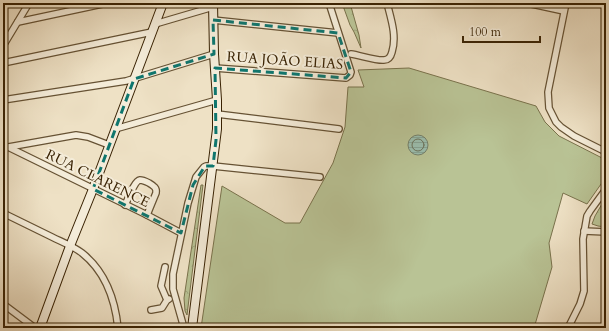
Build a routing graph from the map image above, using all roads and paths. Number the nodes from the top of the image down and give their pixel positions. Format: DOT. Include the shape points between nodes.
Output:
graph roads {
  1 [pos="29,3"];
  2 [pos="107,3"];
  3 [pos="163,3"];
  4 [pos="330,3"];
  5 [pos="387,3"];
  6 [pos="527,3"];
  7 [pos="566,3"];
  8 [pos="213,5"];
  9 [pos="564,11"];
  10 [pos="213,20"];
  11 [pos="18,22"];
  12 [pos="154,28"];
  13 [pos="338,32"];
  14 [pos="3,46"];
  15 [pos="214,54"];
  16 [pos="351,54"];
  17 [pos="3,63"];
  18 [pos="215,68"];
  19 [pos="134,79"];
  20 [pos="3,100"];
  21 [pos="217,100"];
  22 [pos="217,114"];
  23 [pos="115,129"];
  24 [pos="339,129"];
  25 [pos="109,145"];
  26 [pos="5,147"];
  27 [pos="606,152"];
  28 [pos="212,166"];
  29 [pos="320,177"];
  30 [pos="93,189"];
  31 [pos="606,189"];
  32 [pos="125,205"];
  33 [pos="3,213"];
  34 [pos="147,215"];
  35 [pos="584,231"];
  36 [pos="606,232"];
  37 [pos="181,233"];
  38 [pos="70,246"];
  39 [pos="166,267"];
  40 [pos="175,297"];
  41 [pos="167,300"];
  42 [pos="3,304"];
  43 [pos="151,310"];
  44 [pos="35,328"];
  45 [pos="40,328"];
  46 [pos="118,328"];
  47 [pos="184,328"];
  48 [pos="192,328"];
  49 [pos="568,328"];
  1 -- 11 [label="street"];
  2 -- 11 [label="street"];
  3 -- 12 [label="street"];
  4 -- 13 [label="street"];
  5 -- 16 [label="street" via="394,30 394,47 388,60"];
  6 -- 9 [label="street"];
  7 -- 9 [label="street"];
  8 -- 10 [label="street"];
  8 -- 12 [label="street"];
  9 -- 27 [label="street" via="548,92 549,108 561,127"];
  10 -- 13 [label="street"];
  10 -- 15 [label="street"];
  11 -- 14 [label="street"];
  12 -- 17 [label="street"];
  12 -- 19 [label="street"];
  13 -- 18 [label="street, RUA JOÃO ELIAS" via="351,72 346,78"];
  15 -- 18 [label="street"];
  15 -- 19 [label="street"];
  18 -- 21 [label="street"];
  19 -- 20 [label="street"];
  19 -- 23 [label="street"];
  21 -- 22 [label="street"];
  21 -- 23 [label="street"];
  22 -- 24 [label="street"];
  22 -- 28 [label="street"];
  23 -- 25 [label="street"];
  25 -- 26 [label="street" via="80,135"];
  25 -- 30 [label="street"];
  26 -- 30 [label="street, RUA CLARENCE"];
  28 -- 29 [label="street"];
  28 -- 37 [label="street" via="204,167 196,177"];
  28 -- 48 [label="street"];
  30 -- 32 [label="street, RUA CLARENCE"];
  30 -- 38 [label="street"];
  31 -- 35 [label="street" via="587,216"];
  32 -- 34 [label="street, RUA CLARENCE"];
  32 -- 34 [label="street" via="137,181 148,183 157,190"];
  33 -- 38 [label="street"];
  34 -- 37 [label="street, RUA CLARENCE"];
  35 -- 36 [label="street"];
  35 -- 49 [label="street" via="584,291"];
  37 -- 40 [label="street" via="173,274"];
  38 -- 45 [label="street"];
  38 -- 46 [label="street" via="82,253 101,273 110,290"];
  39 -- 41 [label="street" via="161,286"];
  40 -- 41 [label="street"];
  40 -- 47 [label="street"];
  41 -- 43 [label="street" via="162,308"];
  42 -- 44 [label="street"];
}
